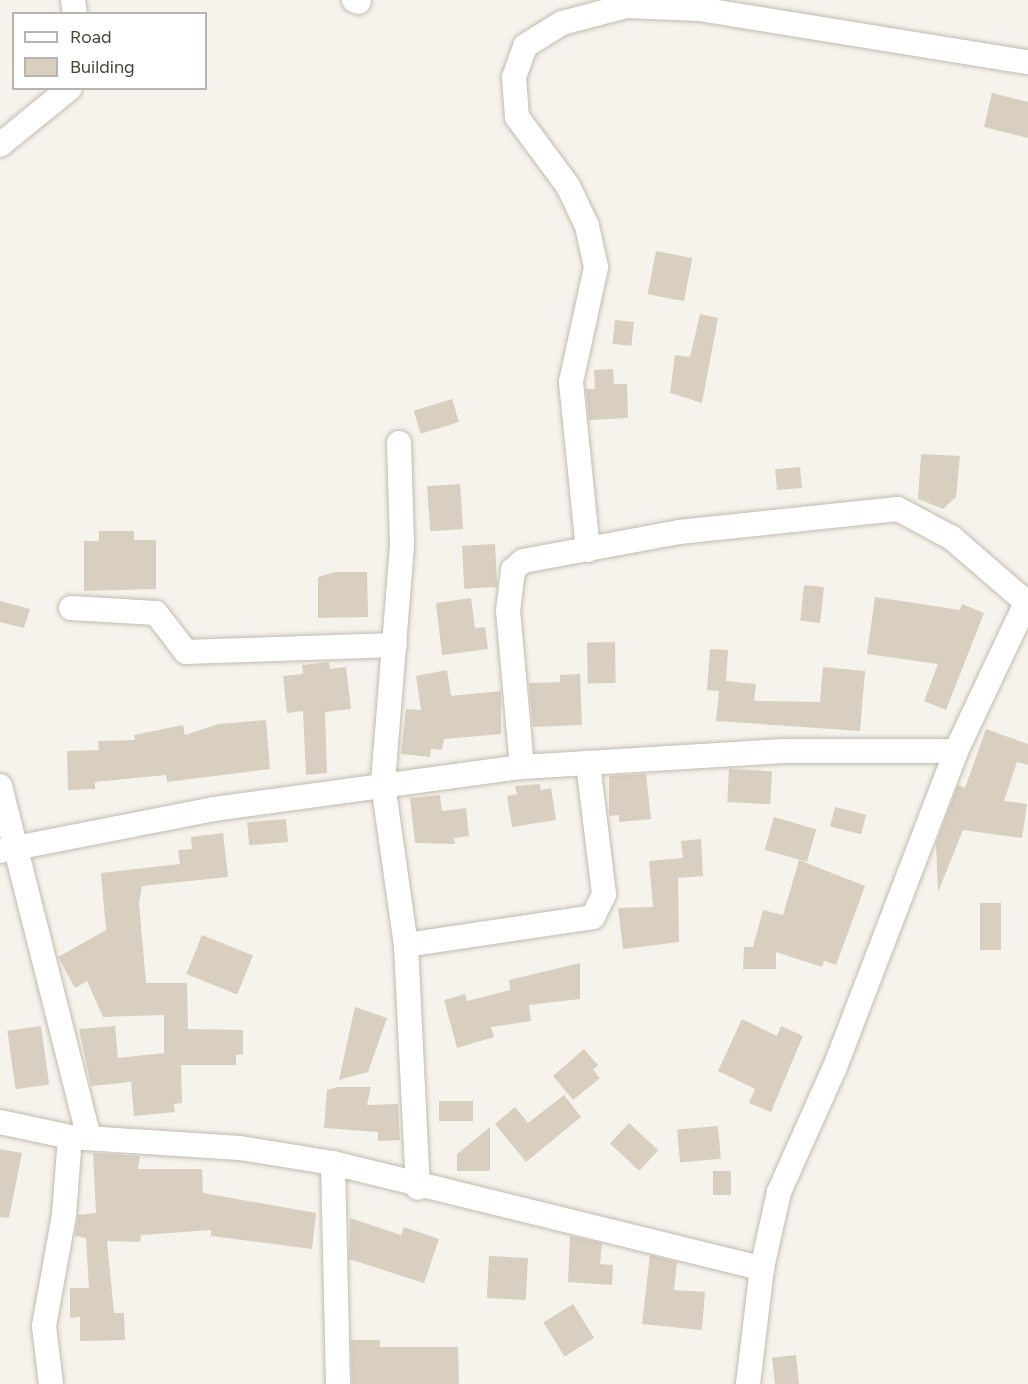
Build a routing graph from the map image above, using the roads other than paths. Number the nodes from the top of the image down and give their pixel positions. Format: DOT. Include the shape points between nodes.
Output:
graph roads {
  1 [pos="1028,62"];
  2 [pos="68,90"];
  3 [pos="0,145"];
  4 [pos="399,443"];
  5 [pos="588,550"];
  6 [pos="1027,601"];
  7 [pos="71,608"];
  8 [pos="395,645"];
  9 [pos="956,751"];
  10 [pos="588,763"];
  11 [pos="522,767"];
  12 [pos="383,784"];
  13 [pos="0,786"];
  14 [pos="7,849"];
  15 [pos="406,945"];
  16 [pos="0,1122"];
  17 [pos="80,1137"];
  18 [pos="333,1163"];
  19 [pos="418,1188"];
  20 [pos="762,1268"];
  21 [pos="51,1384"];
  22 [pos="338,1384"];
  23 [pos="748,1384"];
  1 -- 5 [label="street" via="699,9 636,7 562,23 525,46 514,76 517,117 568,186 587,226 596,267 571,382"];
  2 -- 3 [label="street"];
  4 -- 8 [label="street" via="402,546"];
  5 -- 6 [label="street" via="679,532 898,509 916,514 952,538"];
  5 -- 11 [label="street" via="523,561 513,570 508,611"];
  6 -- 9 [label="street"];
  7 -- 8 [label="street" via="156,613 186,652"];
  8 -- 12 [label="street"];
  9 -- 10 [label="street" via="784,751"];
  9 -- 20 [label="street" via="834,1067 791,1160"];
  10 -- 11 [label="street"];
  10 -- 15 [label="street" via="604,894 593,917"];
  11 -- 12 [label="street"];
  12 -- 14 [label="street"];
  12 -- 15 [label="street"];
  13 -- 14 [label="street"];
  14 -- 17 [label="street"];
  15 -- 19 [label="street"];
  16 -- 17 [label="street"];
  17 -- 18 [label="street" via="240,1149"];
  17 -- 21 [label="street" via="44,1326"];
  18 -- 19 [label="street"];
  18 -- 22 [label="street"];
  19 -- 20 [label="street" via="648,1237"];
  20 -- 23 [label="street"];
}
